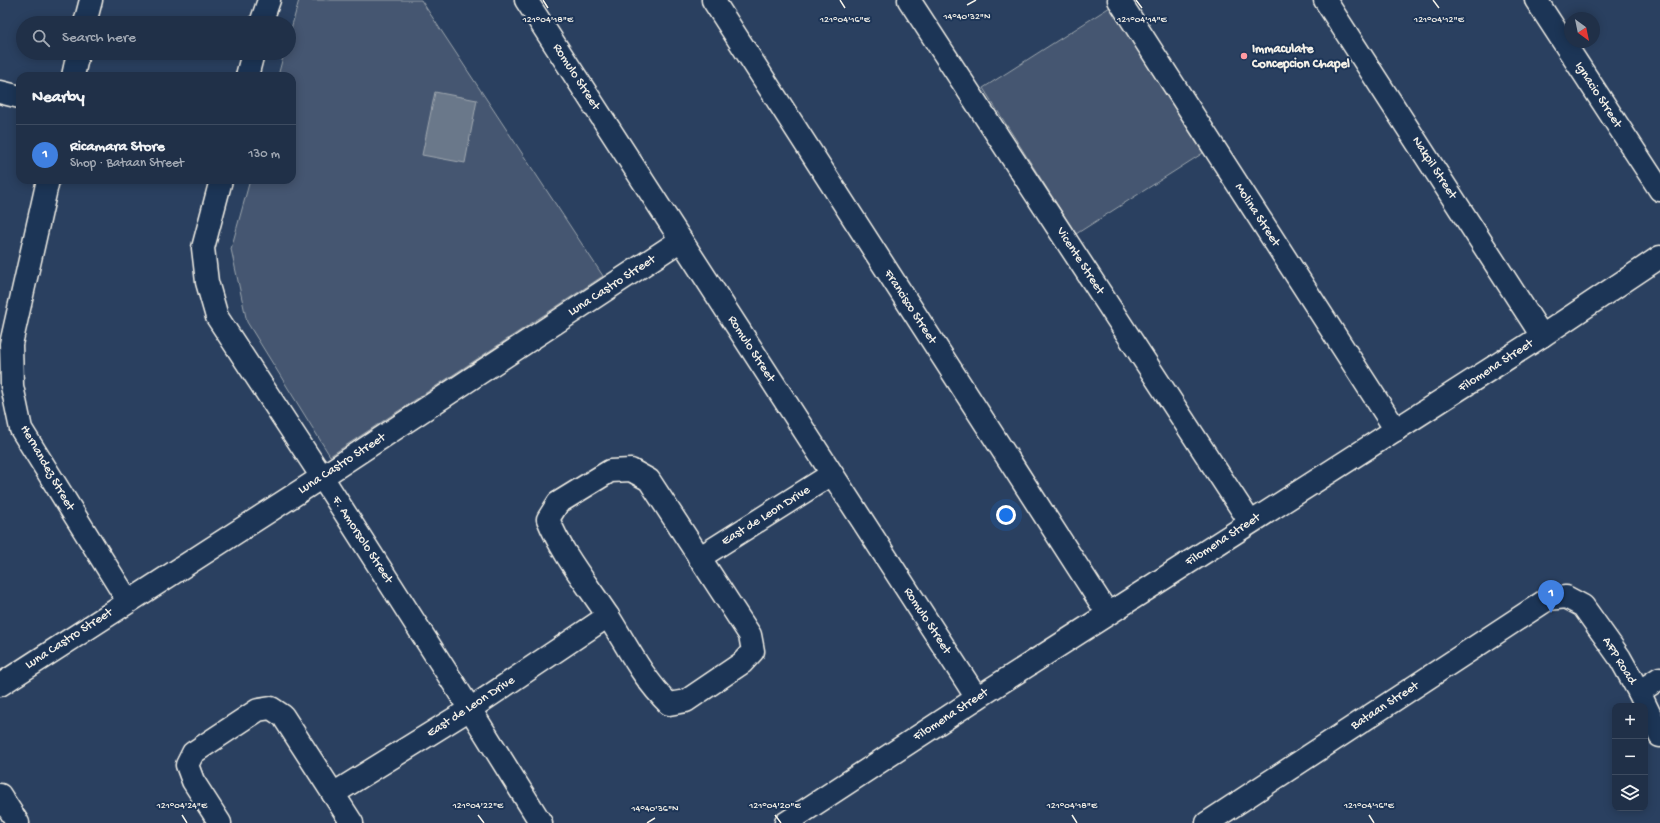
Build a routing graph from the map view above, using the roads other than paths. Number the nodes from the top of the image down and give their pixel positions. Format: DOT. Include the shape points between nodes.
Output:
graph roads {
  1 [pos="91,0"];
  2 [pos="269,0"];
  3 [pos="526,0"];
  4 [pos="712,0"];
  5 [pos="909,0"];
  6 [pos="1119,0"];
  7 [pos="1326,0"];
  8 [pos="1536,0"];
  9 [pos="87,16"];
  10 [pos="263,16"];
  11 [pos="76,60"];
  12 [pos="251,60"];
  13 [pos="74,72"];
  14 [pos="248,72"];
  15 [pos="0,92"];
  16 [pos="16,96"];
  17 [pos="47,184"];
  18 [pos="219,184"];
  19 [pos="1660,190"];
  20 [pos="681,240"];
  21 [pos="1660,257"];
  22 [pos="1542,336"];
  23 [pos="1396,430"];
  24 [pos="832,474"];
  25 [pos="322,477"];
  26 [pos="1250,522"];
  27 [pos="699,558"];
  28 [pos="1566,597"];
  29 [pos="128,601"];
  30 [pos="1108,614"];
  31 [pos="608,616"];
  32 [pos="1660,678"];
  33 [pos="0,685"];
  34 [pos="1639,692"];
  35 [pos="977,698"];
  36 [pos="470,709"];
  37 [pos="1660,736"];
  38 [pos="333,794"];
  39 [pos="0,795"];
  40 [pos="18,823"];
  41 [pos="220,823"];
  42 [pos="352,823"];
  43 [pos="541,823"];
  44 [pos="786,823"];
  45 [pos="1206,823"];
  1 -- 9 [label="street"];
  2 -- 10 [label="street"];
  3 -- 20 [label="street, Romulo Street"];
  4 -- 30 [label="street, Francisco Street"];
  5 -- 26 [label="street, Vicente Street"];
  6 -- 23 [label="street, Molina Street"];
  7 -- 22 [label="street, Nakpil Street"];
  8 -- 19 [label="street, Ignacio Street"];
  11 -- 13 [label="street"];
  12 -- 14 [label="street"];
  15 -- 16 [label="street"];
  17 -- 29 [label="street, Hernandez Street" via="11,344 12,386 21,430"];
  18 -- 25 [label="street, F. Amorsolo Street" via="203,248 207,282 216,317"];
  20 -- 24 [label="street, Romulo Street"];
  20 -- 25 [label="street, Luna Castro Street"];
  21 -- 22 [label="street, Filomena Street"];
  22 -- 23 [label="street, Filomena Street"];
  23 -- 26 [label="street, Filomena Street"];
  24 -- 27 [label="street, East de Leon Drive"];
  24 -- 35 [label="street, Romulo Street"];
  25 -- 29 [label="street, Luna Castro Street"];
  25 -- 36 [label="street, F. Amorsolo Street"];
  26 -- 30 [label="street, Filomena Street"];
  27 -- 31 [label="street" via="750,635 753,651 742,663 686,701 669,704 654,690"];
  27 -- 31 [label="street" via="649,480 630,470 610,471 558,503 548,520 555,538"];
  28 -- 34 [label="street, AFP Road" via="1583,606 1620,658"];
  28 -- 45 [label="street, Bataan Street" via="1548,599"];
  29 -- 33 [label="street, Luna Castro Street"];
  30 -- 35 [label="street, Filomena Street"];
  31 -- 36 [label="street, East de Leon Drive"];
  32 -- 34 [label="street"];
  34 -- 37 [label="street, AFP Road"];
  35 -- 44 [label="street, Filomena Street"];
  36 -- 38 [label="street, East de Leon Drive"];
  36 -- 43 [label="street, F. Amorsolo Street"];
  38 -- 41 [label="street" via="282,716 272,708 258,710 194,753 187,766 193,781"];
  38 -- 42 [label="street"];
  39 -- 40 [label="street"];
}
